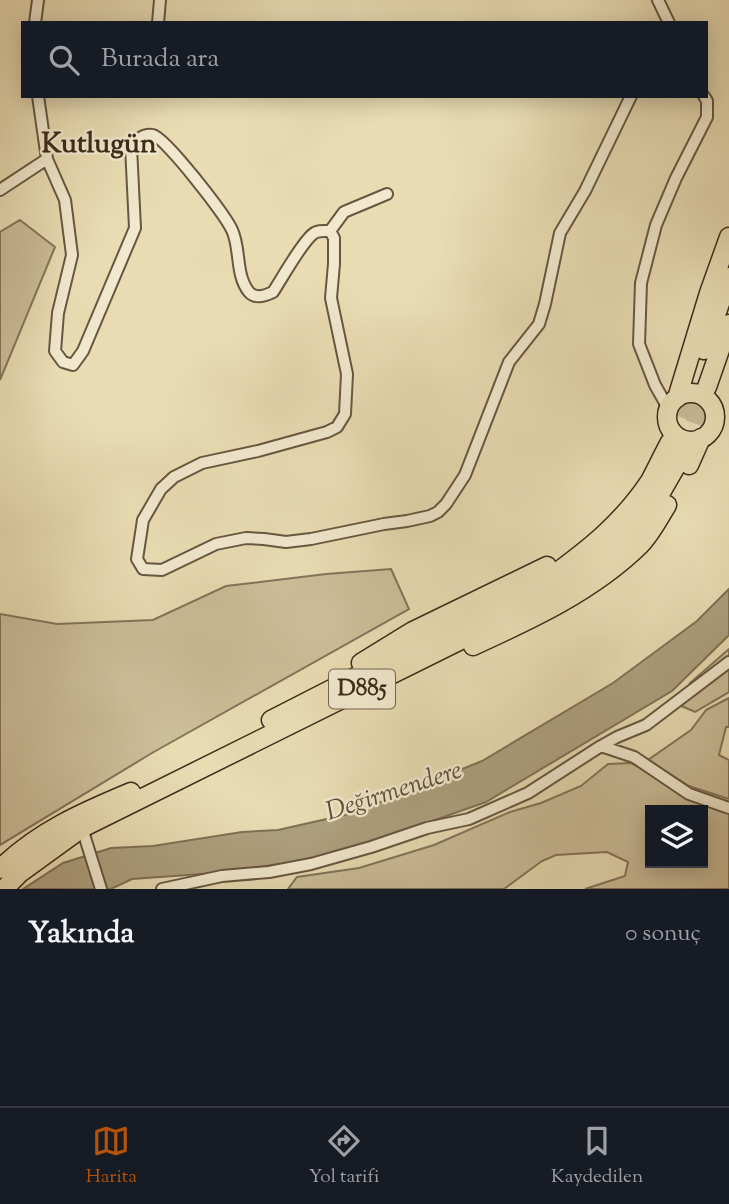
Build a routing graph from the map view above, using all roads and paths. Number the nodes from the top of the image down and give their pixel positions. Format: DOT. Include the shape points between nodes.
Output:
graph roads {
  1 [pos="38,0"];
  2 [pos="160,0"];
  3 [pos="658,0"];
  4 [pos="35,21"];
  5 [pos="158,21"];
  6 [pos="668,21"];
  7 [pos="38,98"];
  8 [pos="630,98"];
  9 [pos="705,98"];
  10 [pos="47,159"];
  11 [pos="0,190"];
  12 [pos="387,194"];
  13 [pos="330,231"];
  14 [pos="729,237"];
  15 [pos="729,277"];
  16 [pos="729,324"];
  17 [pos="729,350"];
  18 [pos="711,405"];
  19 [pos="678,427"];
  20 [pos="729,662"];
  21 [pos="601,746"];
  22 [pos="729,808"];
  23 [pos="84,832"];
  24 [pos="0,869"];
  25 [pos="4,889"];
  26 [pos="101,889"];
  27 [pos="162,889"];
  1 -- 4 [label="street"];
  2 -- 5 [label="street"];
  3 -- 6 [label="street"];
  7 -- 10 [label="street"];
  8 -- 13 [label="street" via="586,191 560,233 538,324 509,362 465,475 438,512 311,539 246,538 216,544 162,570 143,569 137,559 143,520 161,489 174,477 202,463 327,432 337,427 345,414 347,374 331,298 334,238"];
  9 -- 19 [label="street" via="707,117 656,225 641,283 639,344"];
  10 -- 11 [label="street"];
  10 -- 13 [label="street" via="65,200 72,255 58,313 55,351 63,362 73,365 135,228 131,147 139,138 160,137 232,229 249,294 256,297 273,292 312,234"];
  12 -- 13 [label="street" via="344,212"];
  14 -- 19 [label="highway" via="709,293"];
  15 -- 16 [label="highway" via="700,384"];
  17 -- 18 [label="highway"];
  18 -- 19 [label="highway" via="710,430"];
  18 -- 19 [label="highway" via="689,393"];
  19 -- 23 [label="highway, D885" via="652,508 633,531 590,567 479,631"];
  19 -- 24 [label="highway" via="628,497 580,543 547,566 413,631 289,711 76,816 33,840"];
  20 -- 21 [label="street" via="646,725"];
  21 -- 22 [label="street" via="635,757 689,794"];
  21 -- 27 [label="street" via="528,793 469,819 311,864"];
  23 -- 25 [label="highway, D885" via="20,873"];
  23 -- 26 [label="street"];
}
